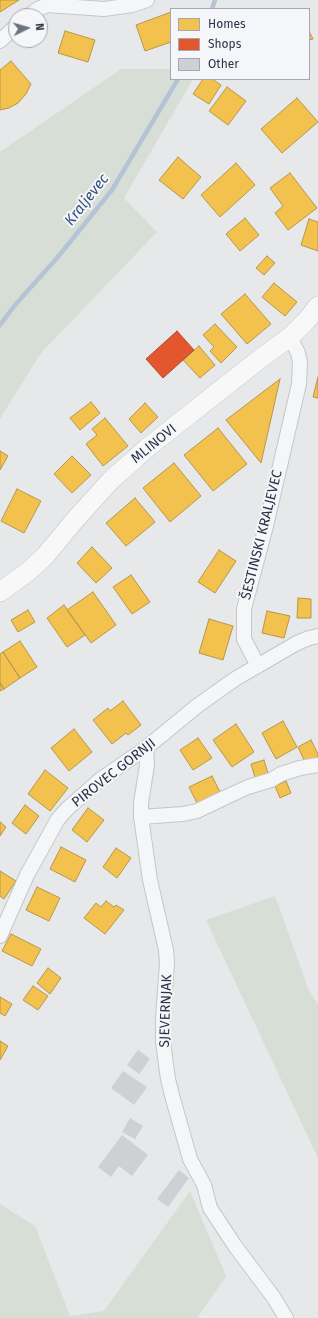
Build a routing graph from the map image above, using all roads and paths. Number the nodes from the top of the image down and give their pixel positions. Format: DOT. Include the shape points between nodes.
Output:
graph roads {
  1 [pos="147,0"];
  2 [pos="40,8"];
  3 [pos="8,34"];
  4 [pos="0,41"];
  5 [pos="318,306"];
  6 [pos="290,337"];
  7 [pos="0,592"];
  8 [pos="318,636"];
  9 [pos="258,666"];
  10 [pos="146,748"];
  11 [pos="318,764"];
  12 [pos="141,817"];
  13 [pos="0,936"];
  14 [pos="286,1318"];
  1 -- 2 [label="street" via="104,9 47,5"];
  3 -- 4 [label="street"];
  5 -- 6 [label="main road, MLINOVI"];
  6 -- 7 [label="main road, MLINOVI" via="147,448 111,480 45,556"];
  6 -- 9 [label="street, ŠESTINSKI KRALJEVEC" via="300,362 299,384 244,609 244,639"];
  8 -- 9 [label="street" via="297,643"];
  9 -- 10 [label="street, PIROVEC GORNJI" via="197,706"];
  10 -- 12 [label="street, SJEVERNJAK" via="147,765"];
  10 -- 13 [label="street, PIROVEC GORNJI" via="83,793 58,819 27,875"];
  11 -- 12 [label="street" via="281,774 197,811"];
  12 -- 14 [label="street, SJEVERNJAK" via="150,880 166,950 163,1027 165,1059 190,1159 204,1185 210,1208"];
}
